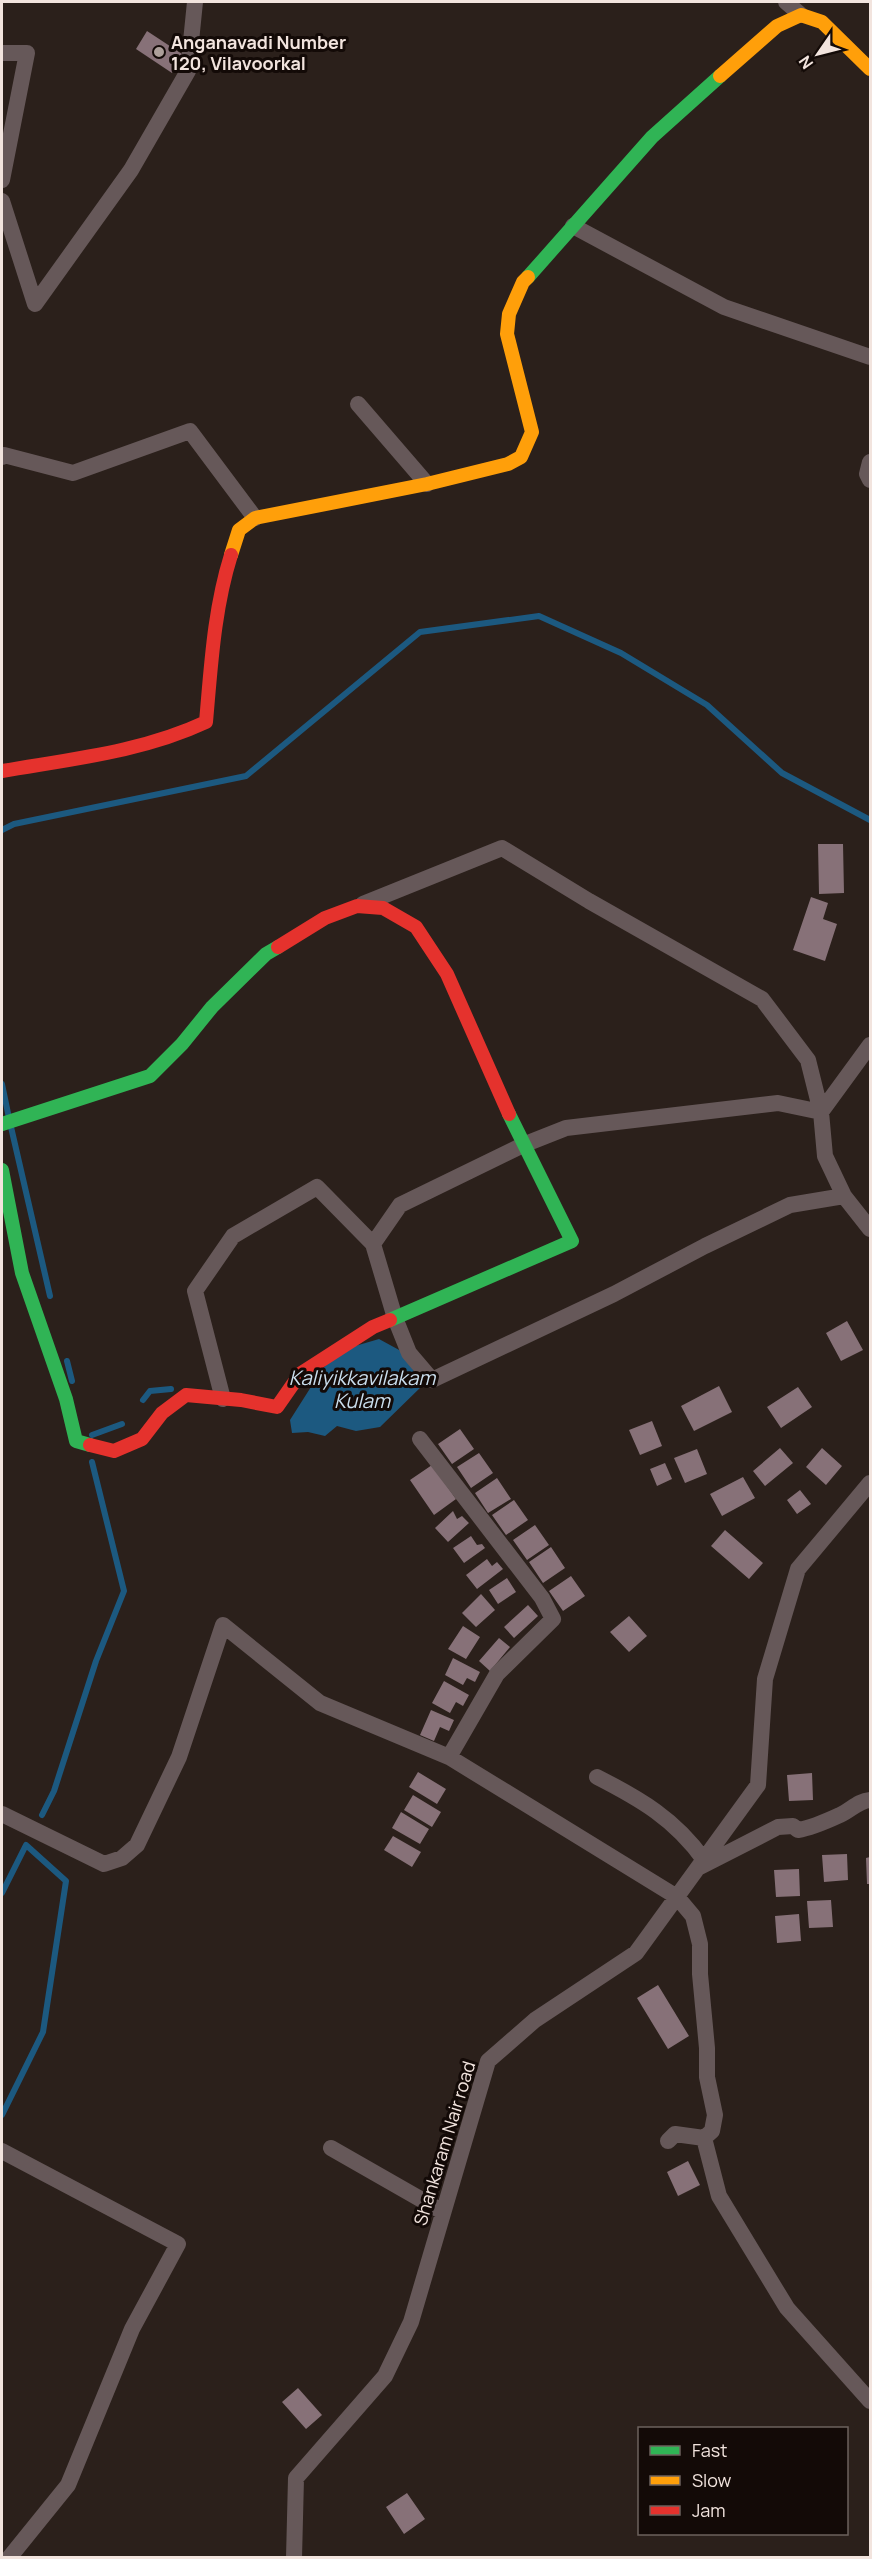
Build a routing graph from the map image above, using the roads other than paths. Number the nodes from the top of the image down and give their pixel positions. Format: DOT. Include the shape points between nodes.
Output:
graph roads {
  1 [pos="195,2"];
  2 [pos="786,2"];
  3 [pos="801,15"];
  4 [pos="2,53"];
  5 [pos="870,69"];
  6 [pos="2,180"];
  7 [pos="2,201"];
  8 [pos="573,226"];
  9 [pos="870,357"];
  10 [pos="358,404"];
  11 [pos="2,457"];
  12 [pos="870,462"];
  13 [pos="870,480"];
  14 [pos="427,484"];
  15 [pos="255,518"];
  16 [pos="2,771"];
  17 [pos="357,906"];
  18 [pos="870,1045"];
  19 [pos="821,1112"];
  20 [pos="7,1122"];
  21 [pos="523,1145"];
  22 [pos="2,1170"];
  23 [pos="844,1196"];
  24 [pos="870,1229"];
  25 [pos="373,1244"];
  26 [pos="395,1318"];
  27 [pos="223,1399"];
  28 [pos="420,1439"];
  29 [pos="870,1482"];
  30 [pos="449,1757"];
  31 [pos="597,1777"];
  32 [pos="870,1800"];
  33 [pos="2,1814"];
  34 [pos="701,1864"];
  35 [pos="677,1897"];
  36 [pos="704,2138"];
  37 [pos="668,2141"];
  38 [pos="331,2148"];
  39 [pos="2,2151"];
  40 [pos="443,2212"];
  41 [pos="870,2401"];
  42 [pos="9,2558"];
  43 [pos="294,2558"];
  1 -- 7 [label="street" via="189,71 131,170 35,304"];
  2 -- 3 [label="street"];
  3 -- 5 [label="street" via="822,22"];
  3 -- 8 [label="street" via="777,26 652,137"];
  4 -- 6 [label="street" via="27,53"];
  8 -- 9 [label="street" via="724,308"];
  8 -- 14 [label="street" via="523,282 509,314 507,334 532,432 521,457 508,464"];
  10 -- 14 [label="street"];
  11 -- 15 [label="street" via="73,472 190,431"];
  12 -- 13 [label="street"];
  14 -- 15 [label="street"];
  15 -- 16 [label="street" via="239,530 222,585 206,722 184,734 102,754"];
  17 -- 19 [label="street" via="502,848 762,999 808,1060"];
  17 -- 20 [label="street" via="325,918 266,954 150,1076"];
  17 -- 21 [label="street" via="383,908 416,927 447,974"];
  18 -- 19 [label="street"];
  19 -- 21 [label="street" via="778,1103 566,1128"];
  19 -- 23 [label="street" via="825,1156"];
  21 -- 25 [label="street" via="400,1204"];
  21 -- 26 [label="street" via="572,1241"];
  22 -- 27 [label="street" via="22,1273 66,1399 76,1441 114,1451 142,1439 162,1413 186,1395"];
  23 -- 24 [label="street"];
  23 -- 26 [label="street" via="790,1205 432,1380 409,1353"];
  25 -- 26 [label="street"];
  25 -- 27 [label="street" via="317,1187 233,1236 195,1291"];
  26 -- 27 [label="street" via="300,1374 277,1407"];
  28 -- 30 [label="street" via="542,1598 552,1619 497,1674"];
  29 -- 34 [label="street, Shankaram Nair road" via="798,1569 765,1679 758,1785"];
  30 -- 33 [label="street" via="320,1703 223,1625 178,1756 137,1845 122,1858 104,1864"];
  30 -- 35 [label="street"];
  31 -- 34 [label="street" via="662,1814 689,1840"];
  32 -- 34 [label="street" via="805,1829 778,1827"];
  34 -- 35 [label="street, Shankaram Nair road"];
  35 -- 36 [label="street" via="693,1916 700,1944 707,2077 715,2115 712,2131"];
  35 -- 40 [label="street, Shankaram Nair road" via="636,1953 536,2020 488,2061"];
  36 -- 37 [label="street" via="675,2134"];
  36 -- 41 [label="street" via="720,2196 788,2308"];
  38 -- 40 [label="street"];
  39 -- 42 [label="street" via="178,2244 132,2329 68,2485"];
  40 -- 43 [label="street, Shankaram Nair road" via="411,2322 385,2376 296,2478"];
}
